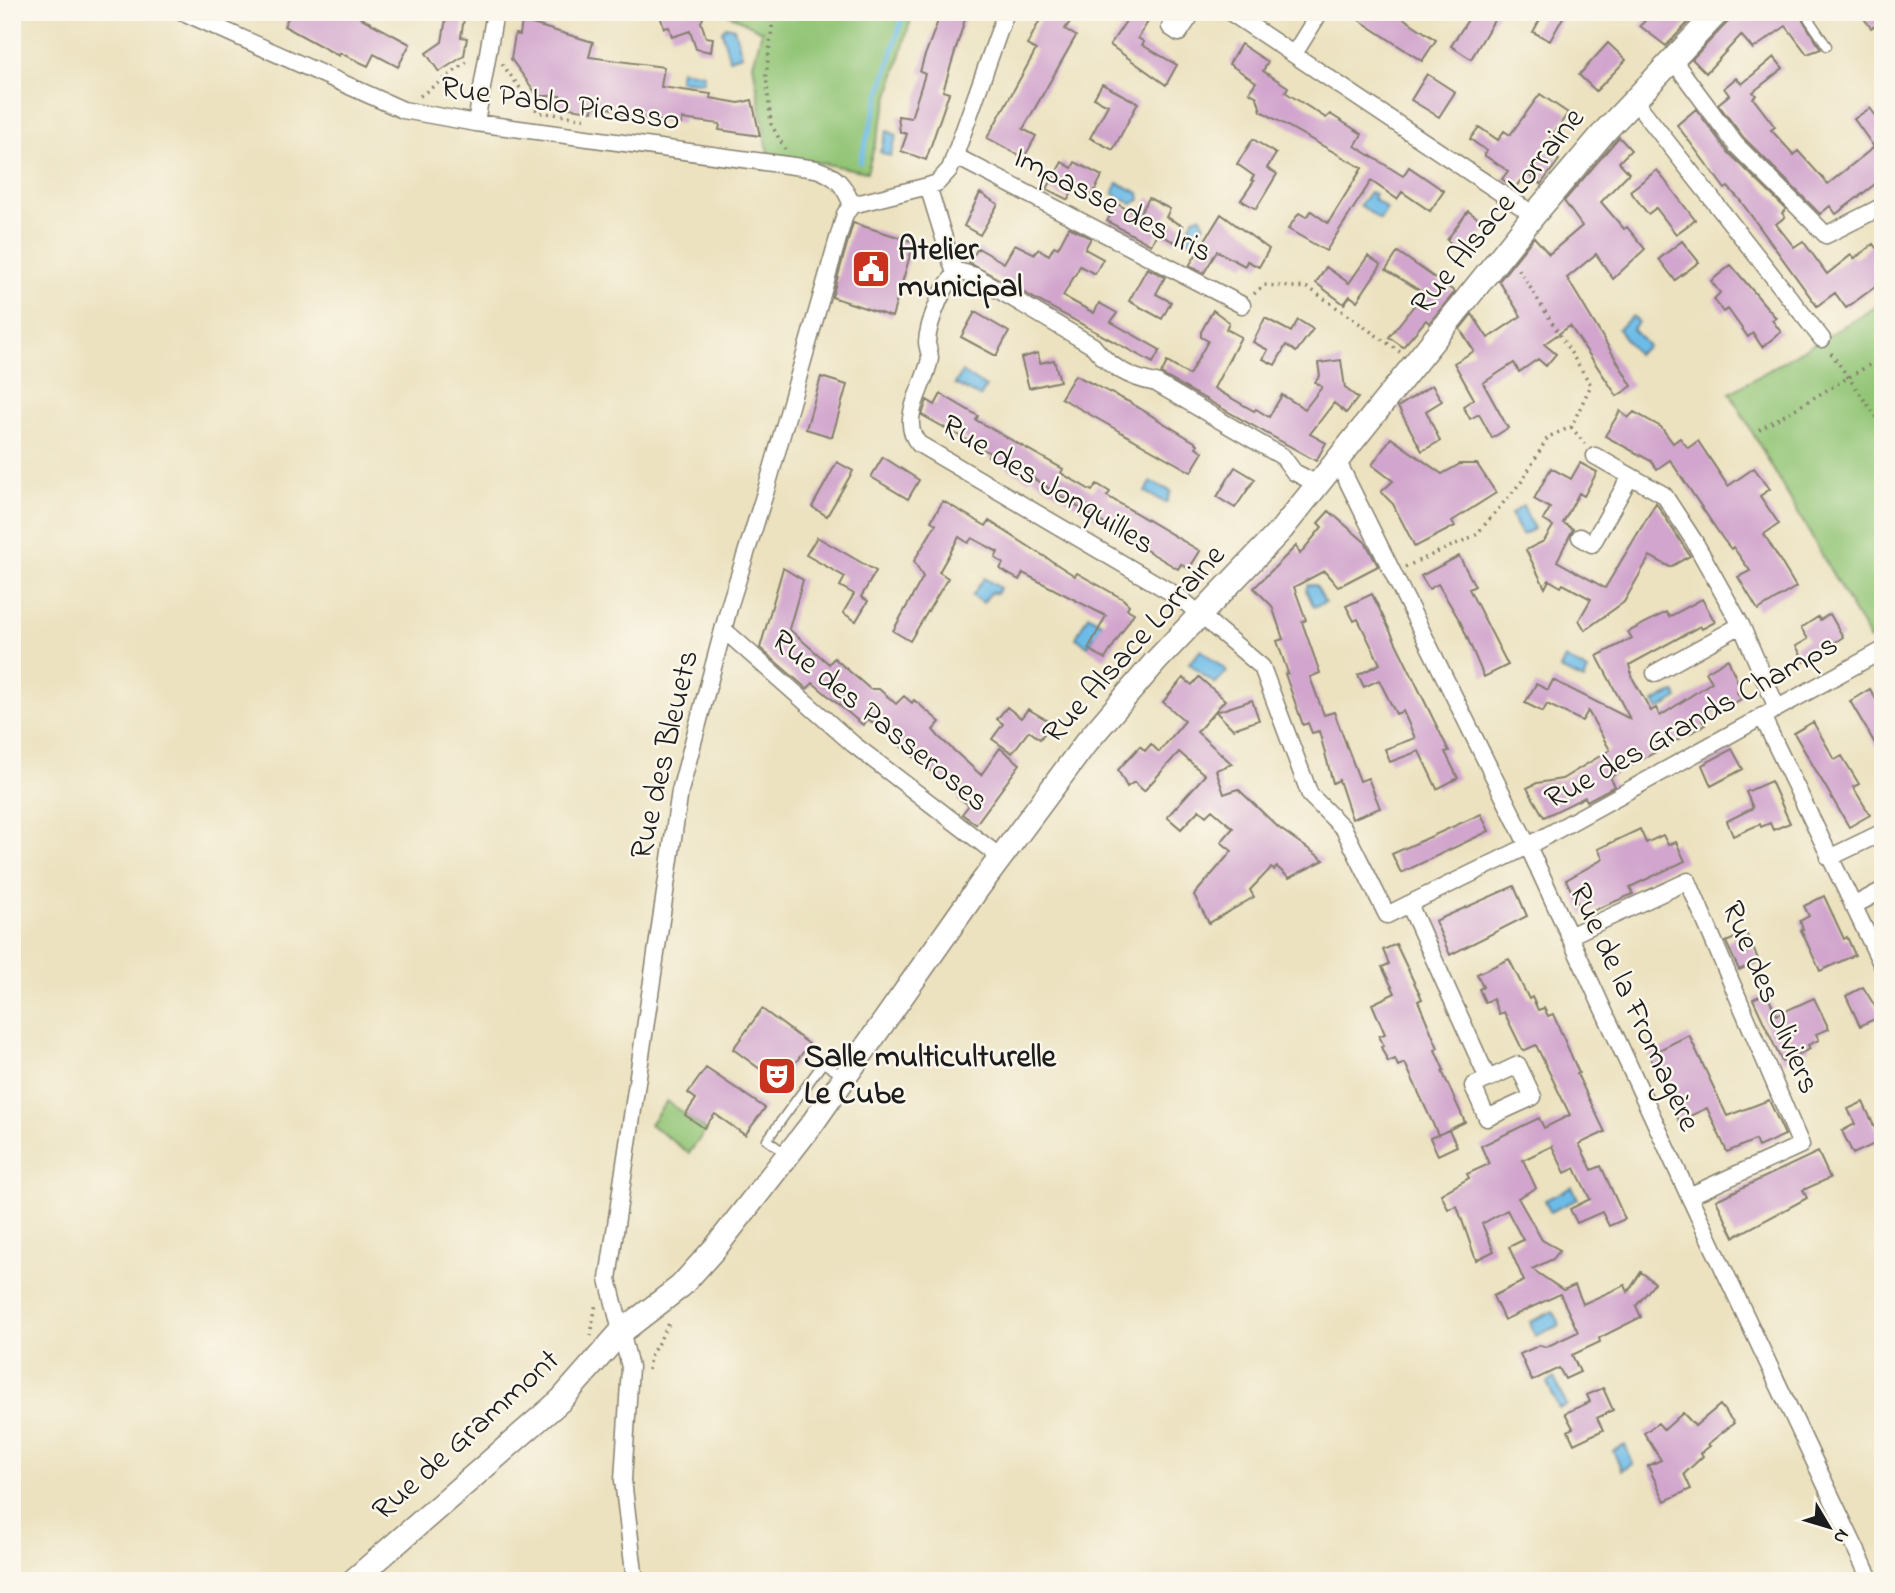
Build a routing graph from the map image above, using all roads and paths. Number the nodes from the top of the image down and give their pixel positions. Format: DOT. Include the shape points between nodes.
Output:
graph roads {
  1 [pos="183,12"];
  2 [pos="495,12"];
  3 [pos="759,12"];
  4 [pos="774,12"];
  5 [pos="1006,12"];
  6 [pos="1193,12"];
  7 [pos="1230,12"];
  8 [pos="1320,12"];
  9 [pos="1718,12"];
  10 [pos="1804,12"];
  11 [pos="772,20"];
  12 [pos="1170,27"];
  13 [pos="1827,46"];
  14 [pos="1293,54"];
  15 [pos="1672,59"];
  16 [pos="1635,101"];
  17 [pos="476,123"];
  18 [pos="955,156"];
  19 [pos="800,166"];
  20 [pos="928,186"];
  21 [pos="852,205"];
  22 [pos="1883,206"];
  23 [pos="1534,215"];
  24 [pos="1505,249"];
  25 [pos="956,274"];
  26 [pos="1242,305"];
  27 [pos="1822,340"];
  28 [pos="1883,358"];
  29 [pos="1416,363"];
  30 [pos="1849,377"];
  31 [pos="1883,426"];
  32 [pos="1571,427"];
  33 [pos="1759,430"];
  34 [pos="1595,456"];
  35 [pos="1338,462"];
  36 [pos="1630,477"];
  37 [pos="1319,485"];
  38 [pos="1580,537"];
  39 [pos="1392,573"];
  40 [pos="1200,614"];
  41 [pos="1741,625"];
  42 [pos="724,630"];
  43 [pos="1883,650"];
  44 [pos="1655,673"];
  45 [pos="1777,708"];
  46 [pos="1762,716"];
  47 [pos="1883,832"];
  48 [pos="1528,846"];
  49 [pos="1000,857"];
  50 [pos="1829,858"];
  51 [pos="1883,890"];
  52 [pos="1409,904"];
  53 [pos="1853,906"];
  54 [pos="1569,936"];
  55 [pos="1883,967"];
  56 [pos="1489,1079"];
  57 [pos="1689,1196"];
  58 [pos="620,1333"];
  59 [pos="650,1357"];
  60 [pos="629,1381"];
  61 [pos="352,1581"];
  62 [pos="635,1581"];
  63 [pos="1871,1581"];
  1 -- 17 [label="street, Rue Pablo Picasso" via="403,110"];
  2 -- 17 [label="street"];
  3 -- 11 [label="path"];
  4 -- 11 [label="path"];
  5 -- 18 [label="street"];
  6 -- 12 [label="street" via="1180,33"];
  7 -- 14 [label="street"];
  8 -- 14 [label="street"];
  9 -- 15 [label="street, Rue Alsace Lorraine"];
  10 -- 13 [label="lane"];
  11 -- 19 [label="path" via="766,76 771,124"];
  14 -- 23 [label="street"];
  15 -- 16 [label="street, Rue Alsace Lorraine"];
  15 -- 22 [label="street" via="1736,145 1826,235"];
  16 -- 23 [label="street, Rue Alsace Lorraine"];
  16 -- 27 [label="street"];
  17 -- 19 [label="street, Rue Pablo Picasso"];
  18 -- 20 [label="street" via="944,177"];
  18 -- 26 [label="street, Impasse des Iris"];
  19 -- 21 [label="street, Rue Pablo Picasso" via="836,178"];
  20 -- 21 [label="street"];
  20 -- 25 [label="street"];
  21 -- 42 [label="street, Rue des Bleuets" via="845,214"];
  23 -- 24 [label="street, Rue Alsace Lorraine"];
  24 -- 29 [label="street, Rue Alsace Lorraine"];
  24 -- 32 [label="path" via="1591,385"];
  25 -- 37 [label="street" via="975,276 1093,346 1104,361 1137,380 1156,383 1283,457 1294,472"];
  25 -- 40 [label="street, Rue des Jonquilles" via="946,282 927,343 930,356 910,419 913,438 1179,597"];
  26 -- 29 [label="path" via="1264,285 1310,288"];
  27 -- 30 [label="path"];
  28 -- 30 [label="path"];
  29 -- 35 [label="street, Rue Alsace Lorraine"];
  30 -- 31 [label="path"];
  30 -- 33 [label="path"];
  32 -- 34 [label="path"];
  32 -- 39 [label="path" via="1548,437 1522,481 1476,535"];
  34 -- 36 [label="street"];
  35 -- 37 [label="street, Rue Alsace Lorraine"];
  35 -- 39 [label="street, Rue de la Fromagère"];
  36 -- 38 [label="street" via="1592,544"];
  36 -- 41 [label="street" via="1664,495"];
  37 -- 40 [label="street, Rue Alsace Lorraine"];
  39 -- 48 [label="street, Rue de la Fromagère"];
  40 -- 49 [label="street, Rue Alsace Lorraine" via="1092,735"];
  40 -- 52 [label="street, Rue des Jonquilles" via="1262,667 1310,796 1344,829 1387,915"];
  41 -- 44 [label="street"];
  41 -- 45 [label="street"];
  42 -- 49 [label="street, Rue des Passeroses" via="853,744"];
  42 -- 58 [label="street, Rue des Bleuets" via="680,791 608,1279"];
  43 -- 45 [label="street, Rue des Grands Champs"];
  45 -- 46 [label="street, Rue des Grands Champs"];
  46 -- 48 [label="street, Rue des Grands Champs"];
  46 -- 50 [label="street"];
  47 -- 50 [label="street"];
  48 -- 52 [label="street, Rue des Grands Champs"];
  48 -- 54 [label="street, Rue de la Fromagère"];
  49 -- 58 [label="street, Rue Alsace Lorraine" via="788,1155 681,1286"];
  50 -- 53 [label="street"];
  51 -- 53 [label="street"];
  52 -- 56 [label="street"];
  53 -- 55 [label="street"];
  54 -- 57 [label="street, Rue de la Fromagère"];
  54 -- 57 [label="street, Rue des Oliviers" via="1688,881 1801,1145"];
  57 -- 63 [label="street, Rue de la Fromagère"];
  58 -- 60 [label="street, Rue des Bleuets" via="630,1367"];
  58 -- 61 [label="street, Rue de Grammont" via="561,1400"];
  59 -- 60 [label="path" via="647,1377"];
  60 -- 62 [label="street, Rue des Bleuets" via="623,1479"];
}
